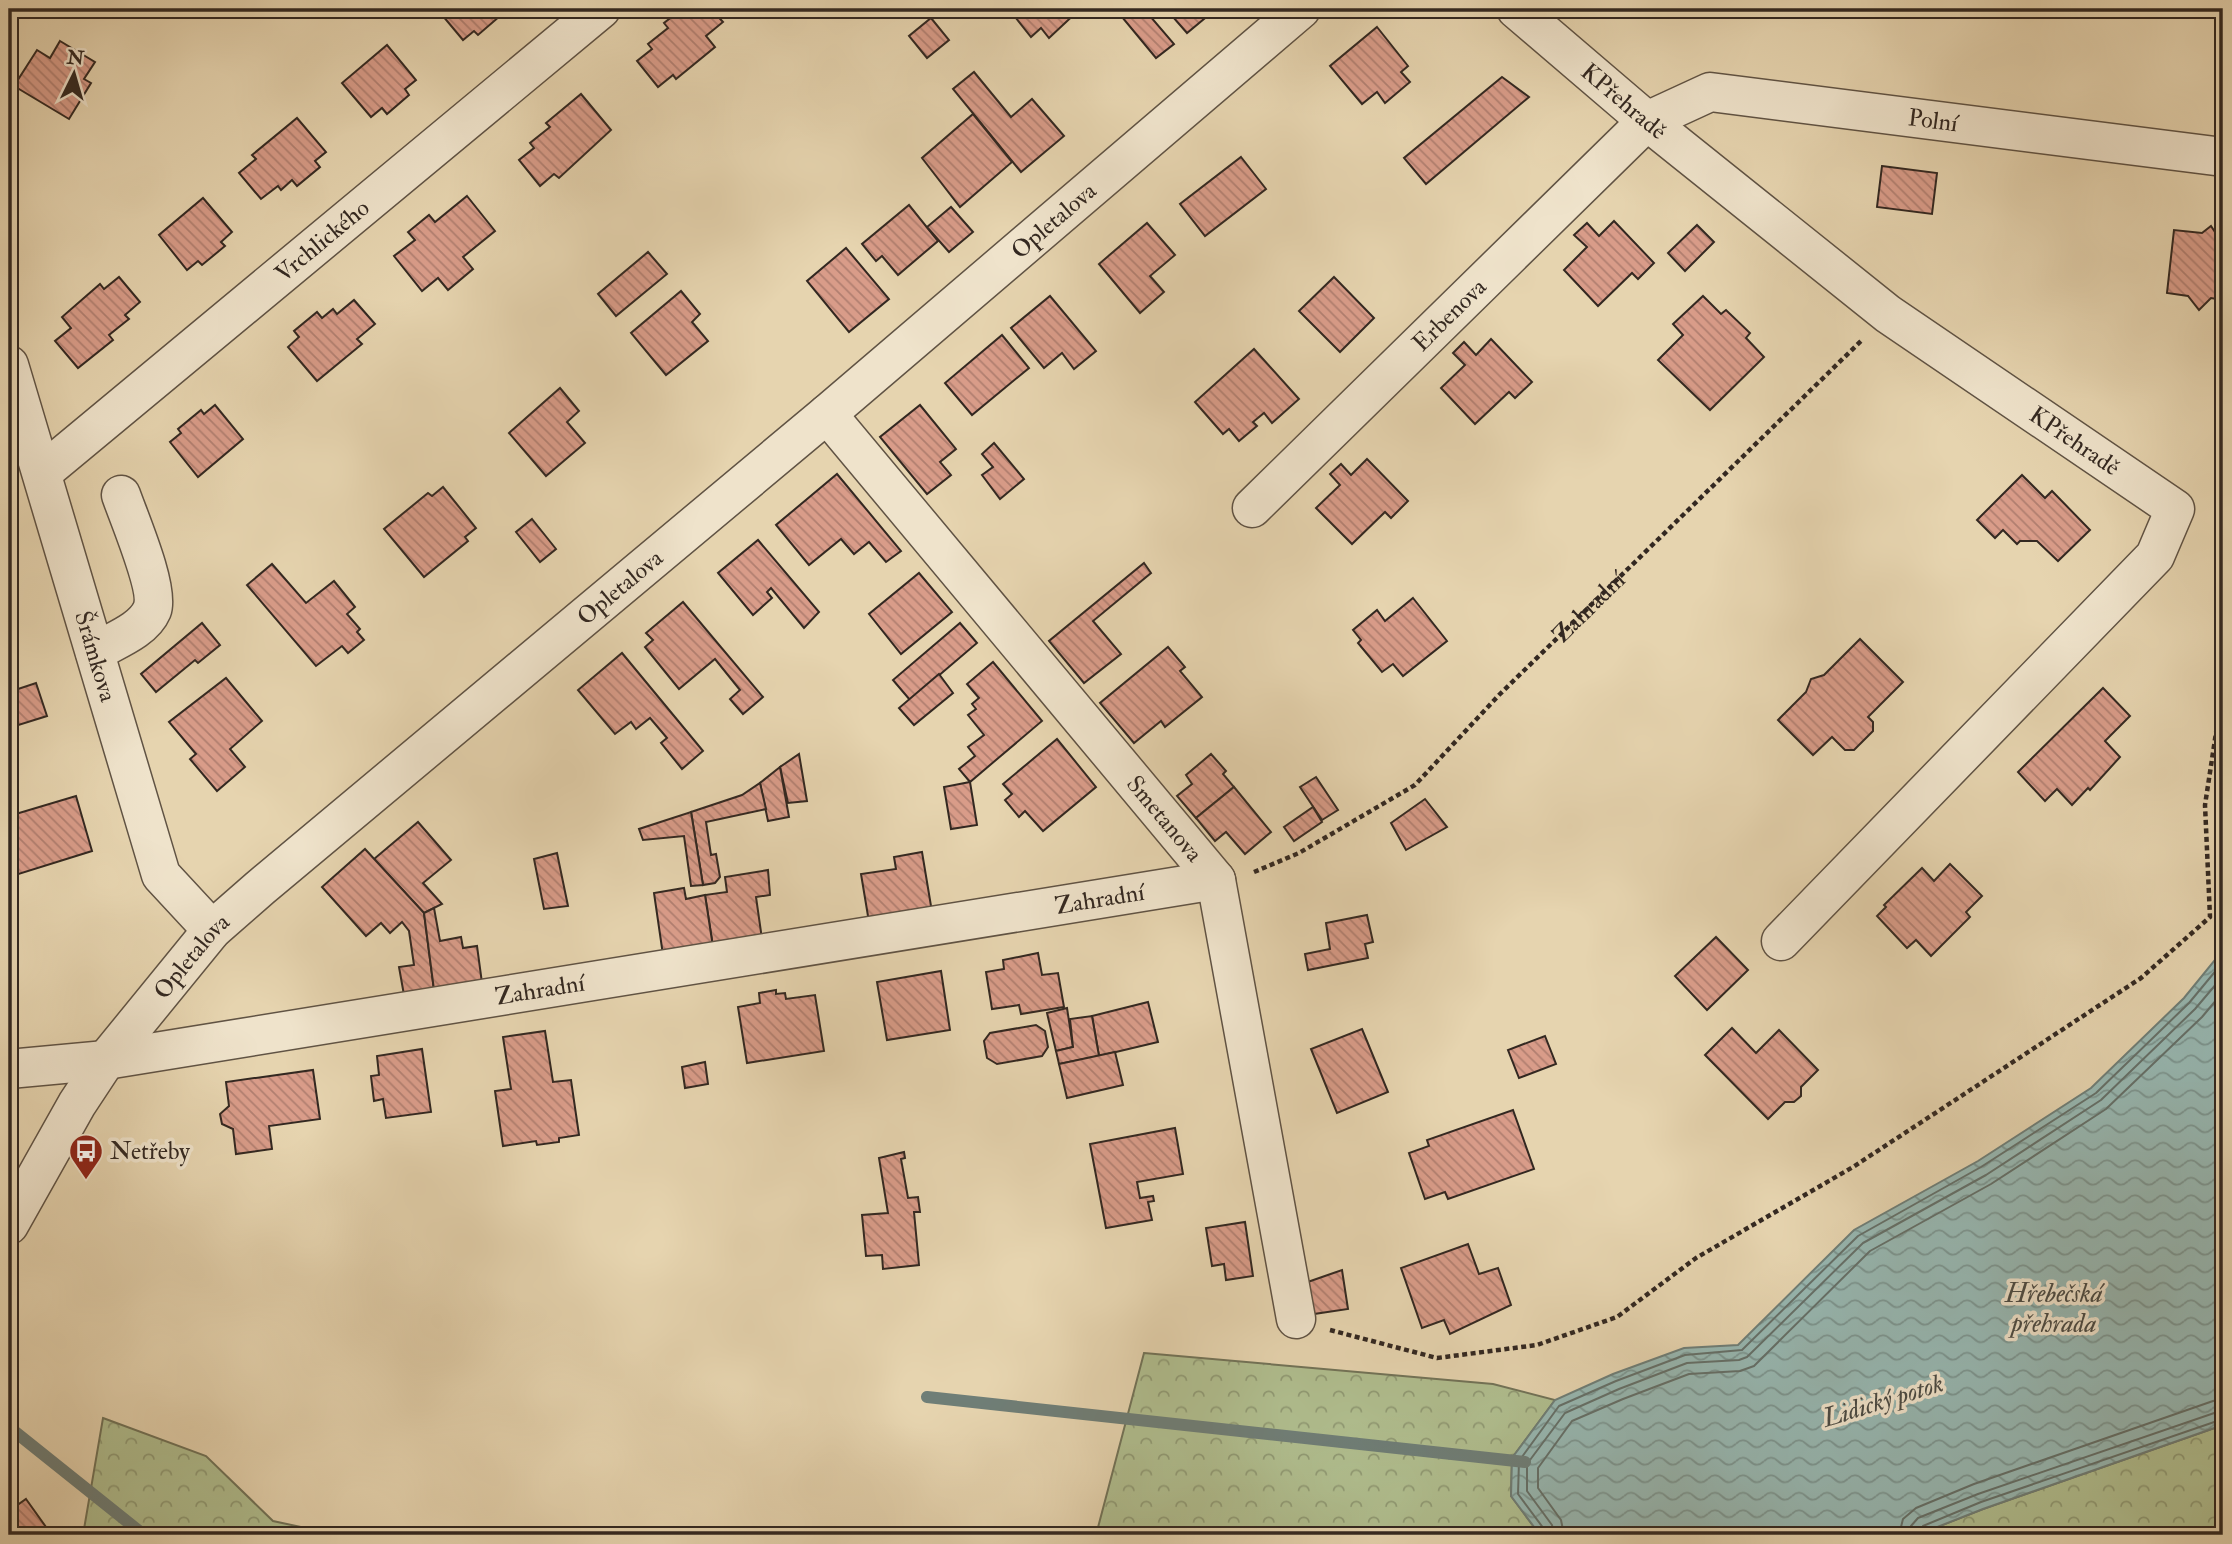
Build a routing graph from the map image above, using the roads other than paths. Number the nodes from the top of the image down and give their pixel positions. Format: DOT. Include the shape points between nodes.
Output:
graph roads {
  1 [pos="1301,9"];
  2 [pos="1516,9"];
  3 [pos="591,12"];
  4 [pos="1647,121"];
  5 [pos="2223,157"];
  6 [pos="9,365"];
  7 [pos="827,414"];
  8 [pos="42,473"];
  9 [pos="121,495"];
  10 [pos="1252,508"];
  11 [pos="95,652"];
  12 [pos="1216,880"];
  13 [pos="212,930"];
  14 [pos="1781,940"];
  15 [pos="106,1060"];
  16 [pos="9,1069"];
  17 [pos="9,1225"];
  18 [pos="1296,1319"];
  1 -- 7 [label="street, Opletalova"];
  2 -- 4 [label="street, KPřehradě"];
  3 -- 8 [label="street, Vrchlického"];
  4 -- 5 [label="street, Polní" via="1710,92"];
  4 -- 10 [label="street, Erbenova"];
  4 -- 14 [label="street, KPřehradě" via="1888,314 2175,509 2155,556"];
  6 -- 8 [label="street, Šrámkova"];
  7 -- 12 [label="street, Smetanova"];
  7 -- 13 [label="street, Opletalova"];
  8 -- 11 [label="street, Šrámkova"];
  9 -- 11 [label="street" via="154,601 138,627"];
  11 -- 13 [label="street, Šrámkova" via="161,875"];
  12 -- 15 [label="street, Zahradní"];
  12 -- 18 [label="street, Smetanova"];
  13 -- 15 [label="street, Opletalova"];
  15 -- 16 [label="street, Zahradní"];
  15 -- 17 [label="street, Opletalova"];
}
